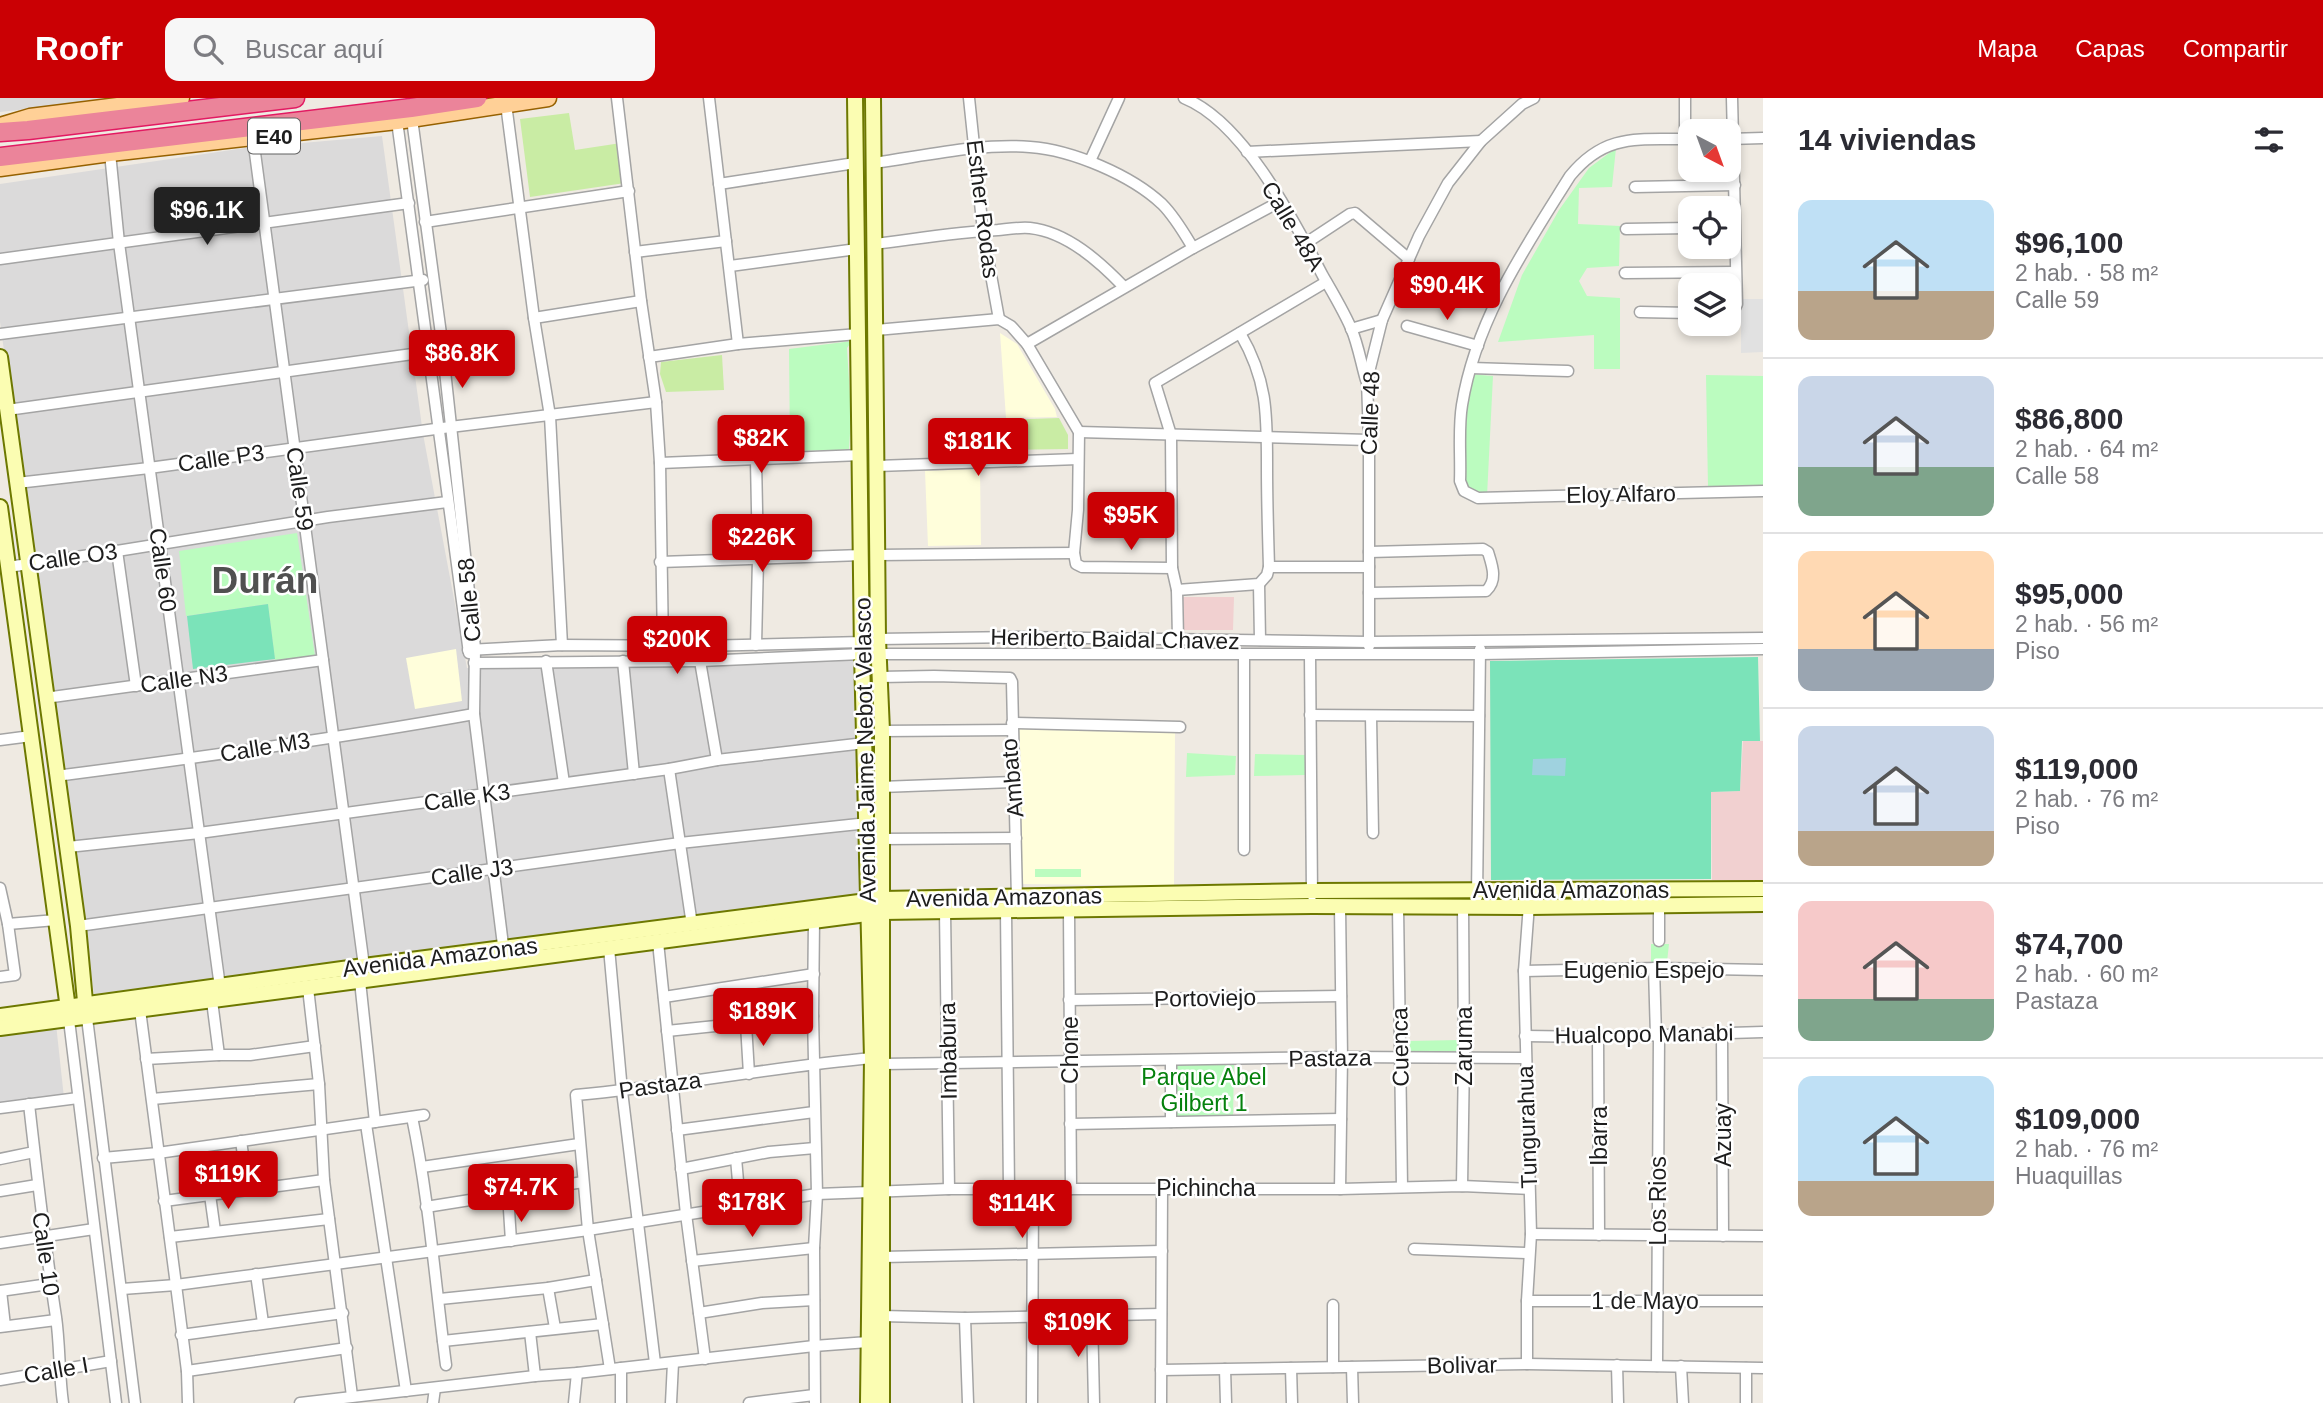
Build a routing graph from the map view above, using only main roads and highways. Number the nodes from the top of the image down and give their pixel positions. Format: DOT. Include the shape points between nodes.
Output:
graph roads {
  1 [pos="181,98"];
  2 [pos="295,98"];
  3 [pos="477,98"];
  4 [pos="548,98"];
  5 [pos="0,126"];
  6 [pos="0,132"];
  7 [pos="0,157"];
  8 [pos="0,168"];
  1 -- 5 [label="main road" via="30,117"];
  2 -- 6 [label="highway, E40"];
  3 -- 7 [label="highway, E40"];
  4 -- 8 [label="main road, E40" via="404,120"];
}
